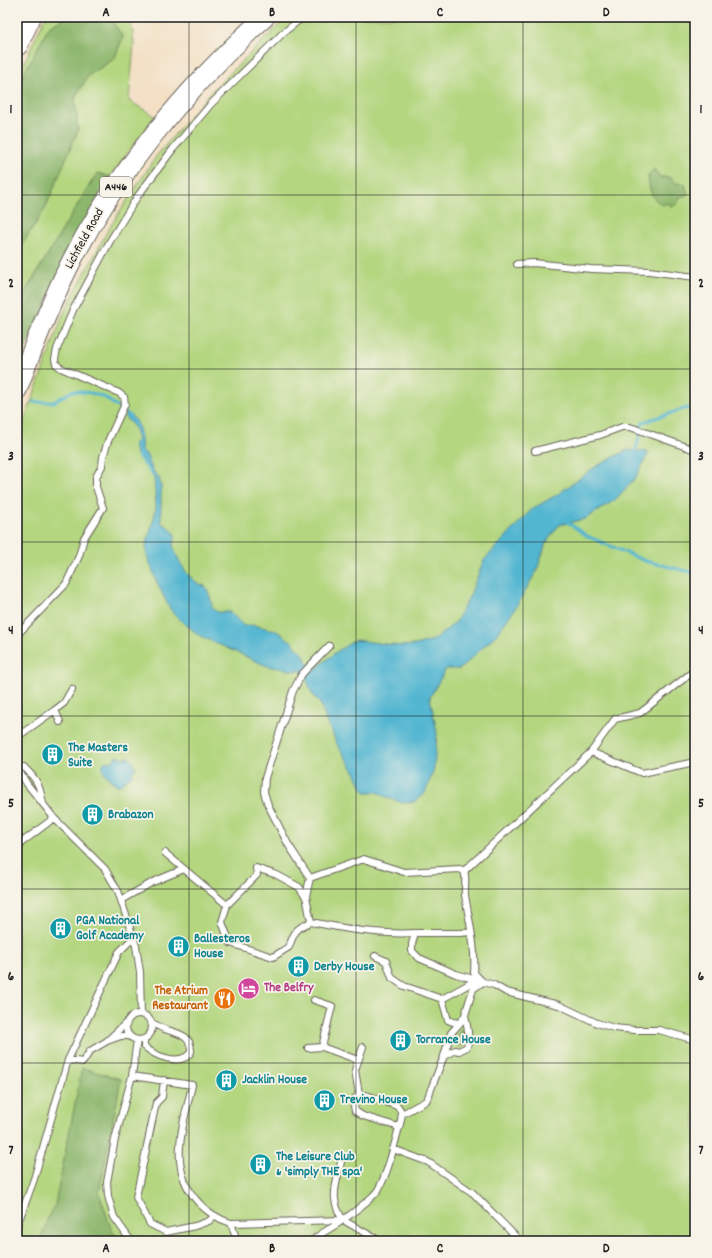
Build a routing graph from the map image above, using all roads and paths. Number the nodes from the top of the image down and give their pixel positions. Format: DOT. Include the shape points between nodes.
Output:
graph roads {
  1 [pos="30,17"];
  2 [pos="265,17"];
  3 [pos="303,17"];
  4 [pos="17,44"];
  5 [pos="517,264"];
  6 [pos="695,277"];
  7 [pos="17,390"];
  8 [pos="695,450"];
  9 [pos="535,451"];
  10 [pos="17,635"];
  11 [pos="329,646"];
  12 [pos="695,670"];
  13 [pos="72,689"];
  14 [pos="55,710"];
  15 [pos="60,722"];
  16 [pos="17,737"];
  17 [pos="591,752"];
  18 [pos="695,762"];
  19 [pos="18,766"];
  20 [pos="43,804"];
  21 [pos="54,818"];
  22 [pos="17,836"];
  23 [pos="21,843"];
  24 [pos="17,849"];
  25 [pos="165,854"];
  26 [pos="184,869"];
  27 [pos="464,871"];
  28 [pos="310,878"];
  29 [pos="299,887"];
  30 [pos="306,896"];
  31 [pos="219,898"];
  32 [pos="232,899"];
  33 [pos="121,900"];
  34 [pos="227,905"];
  35 [pos="311,922"];
  36 [pos="471,932"];
  37 [pos="415,933"];
  38 [pos="133,938"];
  39 [pos="375,956"];
  40 [pos="474,973"];
  41 [pos="467,977"];
  42 [pos="483,982"];
  43 [pos="472,986"];
  44 [pos="442,999"];
  45 [pos="314,1000"];
  46 [pos="142,1014"];
  47 [pos="465,1015"];
  48 [pos="448,1020"];
  49 [pos="460,1022"];
  50 [pos="126,1023"];
  51 [pos="152,1023"];
  52 [pos="451,1033"];
  53 [pos="129,1036"];
  54 [pos="137,1040"];
  55 [pos="144,1040"];
  56 [pos="695,1040"];
  57 [pos="107,1041"];
  58 [pos="322,1047"];
  59 [pos="363,1047"];
  60 [pos="308,1048"];
  61 [pos="444,1056"];
  62 [pos="68,1060"];
  63 [pos="358,1060"];
  64 [pos="132,1076"];
  65 [pos="164,1080"];
  66 [pos="360,1094"];
  67 [pos="402,1114"];
  68 [pos="399,1127"];
  69 [pos="393,1149"];
  70 [pos="341,1162"];
  71 [pos="214,1216"];
  72 [pos="343,1220"];
  73 [pos="231,1224"];
  74 [pos="17,1226"];
  75 [pos="131,1241"];
  76 [pos="237,1241"];
  77 [pos="312,1241"];
  78 [pos="380,1241"];
  79 [pos="520,1241"];
  1 -- 4 [label="highway"];
  2 -- 7 [label="highway, Lichfield Road / A446" via="165,119 114,190 90,228 61,283"];
  3 -- 10 [label="lane" via="283,33 211,104 173,149 123,218 73,310 57,349 56,364 119,393 124,397 125,404 96,476 96,487 103,508 84,538 66,584"];
  5 -- 6 [label="lane" via="650,271"];
  8 -- 9 [label="lane" via="647,432 622,427"];
  11 -- 28 [label="lane" via="302,674 289,700 265,778 264,792 274,818"];
  12 -- 17 [label="lane" via="640,713 615,719"];
  13 -- 14 [label="lane" via="64,703"];
  14 -- 15 [label="lane"];
  14 -- 16 [label="lane"];
  17 -- 18 [label="lane" via="642,773"];
  17 -- 27 [label="lane"];
  19 -- 20 [label="lane" via="27,784"];
  19 -- 20 [label="lane" via="24,767 37,780"];
  20 -- 21 [label="lane"];
  21 -- 23 [label="lane"];
  21 -- 33 [label="lane" via="105,869"];
  22 -- 23 [label="lane"];
  23 -- 24 [label="lane"];
  25 -- 26 [label="lane"];
  26 -- 31 [label="lane"];
  26 -- 33 [label="lane" via="153,882"];
  27 -- 28 [label="lane" via="460,869 404,872 364,859"];
  27 -- 36 [label="lane"];
  28 -- 29 [label="lane"];
  28 -- 30 [label="lane"];
  29 -- 30 [label="lane"];
  29 -- 32 [label="lane" via="277,875 256,868 257,874"];
  30 -- 35 [label="lane"];
  31 -- 32 [label="lane"];
  31 -- 34 [label="lane"];
  32 -- 34 [label="lane"];
  33 -- 38 [label="lane"];
  34 -- 35 [label="lane" via="222,922 230,943 274,957 289,947 294,933 301,926"];
  35 -- 37 [label="lane" via="379,933"];
  36 -- 37 [label="lane"];
  36 -- 40 [label="lane"];
  37 -- 41 [label="lane" via="412,951 419,958"];
  38 -- 46 [label="lane" via="140,972"];
  38 -- 62 [label="lane" via="119,952"];
  39 -- 44 [label="lane" via="386,961 392,978 404,986"];
  40 -- 41 [label="lane"];
  40 -- 42 [label="lane"];
  41 -- 42 [label="lane"];
  41 -- 43 [label="lane"];
  42 -- 43 [label="lane"];
  42 -- 56 [label="lane" via="506,992 559,1005 614,1028 660,1030"];
  43 -- 44 [label="lane"];
  43 -- 47 [label="lane"];
  44 -- 48 [label="lane"];
  45 -- 58 [label="lane" via="332,1006"];
  46 -- 50 [label="lane" via="134,1015"];
  46 -- 51 [label="lane"];
  47 -- 49 [label="lane"];
  47 -- 61 [label="lane" via="469,1035 467,1047"];
  48 -- 49 [label="lane"];
  48 -- 52 [label="lane"];
  49 -- 52 [label="lane"];
  50 -- 53 [label="lane"];
  50 -- 57 [label="lane"];
  51 -- 55 [label="lane" via="151,1033"];
  51 -- 55 [label="lane" via="184,1036 190,1044 191,1052 184,1058 165,1058 147,1049"];
  52 -- 61 [label="lane"];
  53 -- 54 [label="lane"];
  53 -- 57 [label="lane"];
  54 -- 55 [label="lane"];
  54 -- 64 [label="lane"];
  57 -- 62 [label="lane" via="90,1052 83,1062"];
  58 -- 60 [label="lane"];
  58 -- 63 [label="lane"];
  59 -- 63 [label="lane"];
  61 -- 67 [label="lane" via="426,1101"];
  62 -- 74 [label="lane" via="34,1179"];
  63 -- 66 [label="lane" via="355,1070"];
  64 -- 65 [label="lane"];
  64 -- 75 [label="lane" via="115,1139 107,1182 114,1217"];
  65 -- 71 [label="lane" via="192,1085 179,1146 181,1168 190,1193"];
  65 -- 71 [label="lane" via="162,1097 156,1104 136,1197 150,1224 166,1232 195,1226 209,1221"];
  66 -- 67 [label="lane" via="397,1106"];
  66 -- 68 [label="lane" via="353,1104 355,1111"];
  67 -- 68 [label="lane"];
  68 -- 69 [label="lane"];
  69 -- 72 [label="lane" via="378,1192"];
  69 -- 79 [label="lane" via="428,1162 474,1193"];
  70 -- 72 [label="lane" via="334,1195 335,1204"];
  71 -- 73 [label="lane"];
  72 -- 73 [label="lane"];
  72 -- 77 [label="lane"];
  72 -- 78 [label="lane"];
  73 -- 76 [label="lane"];
}
